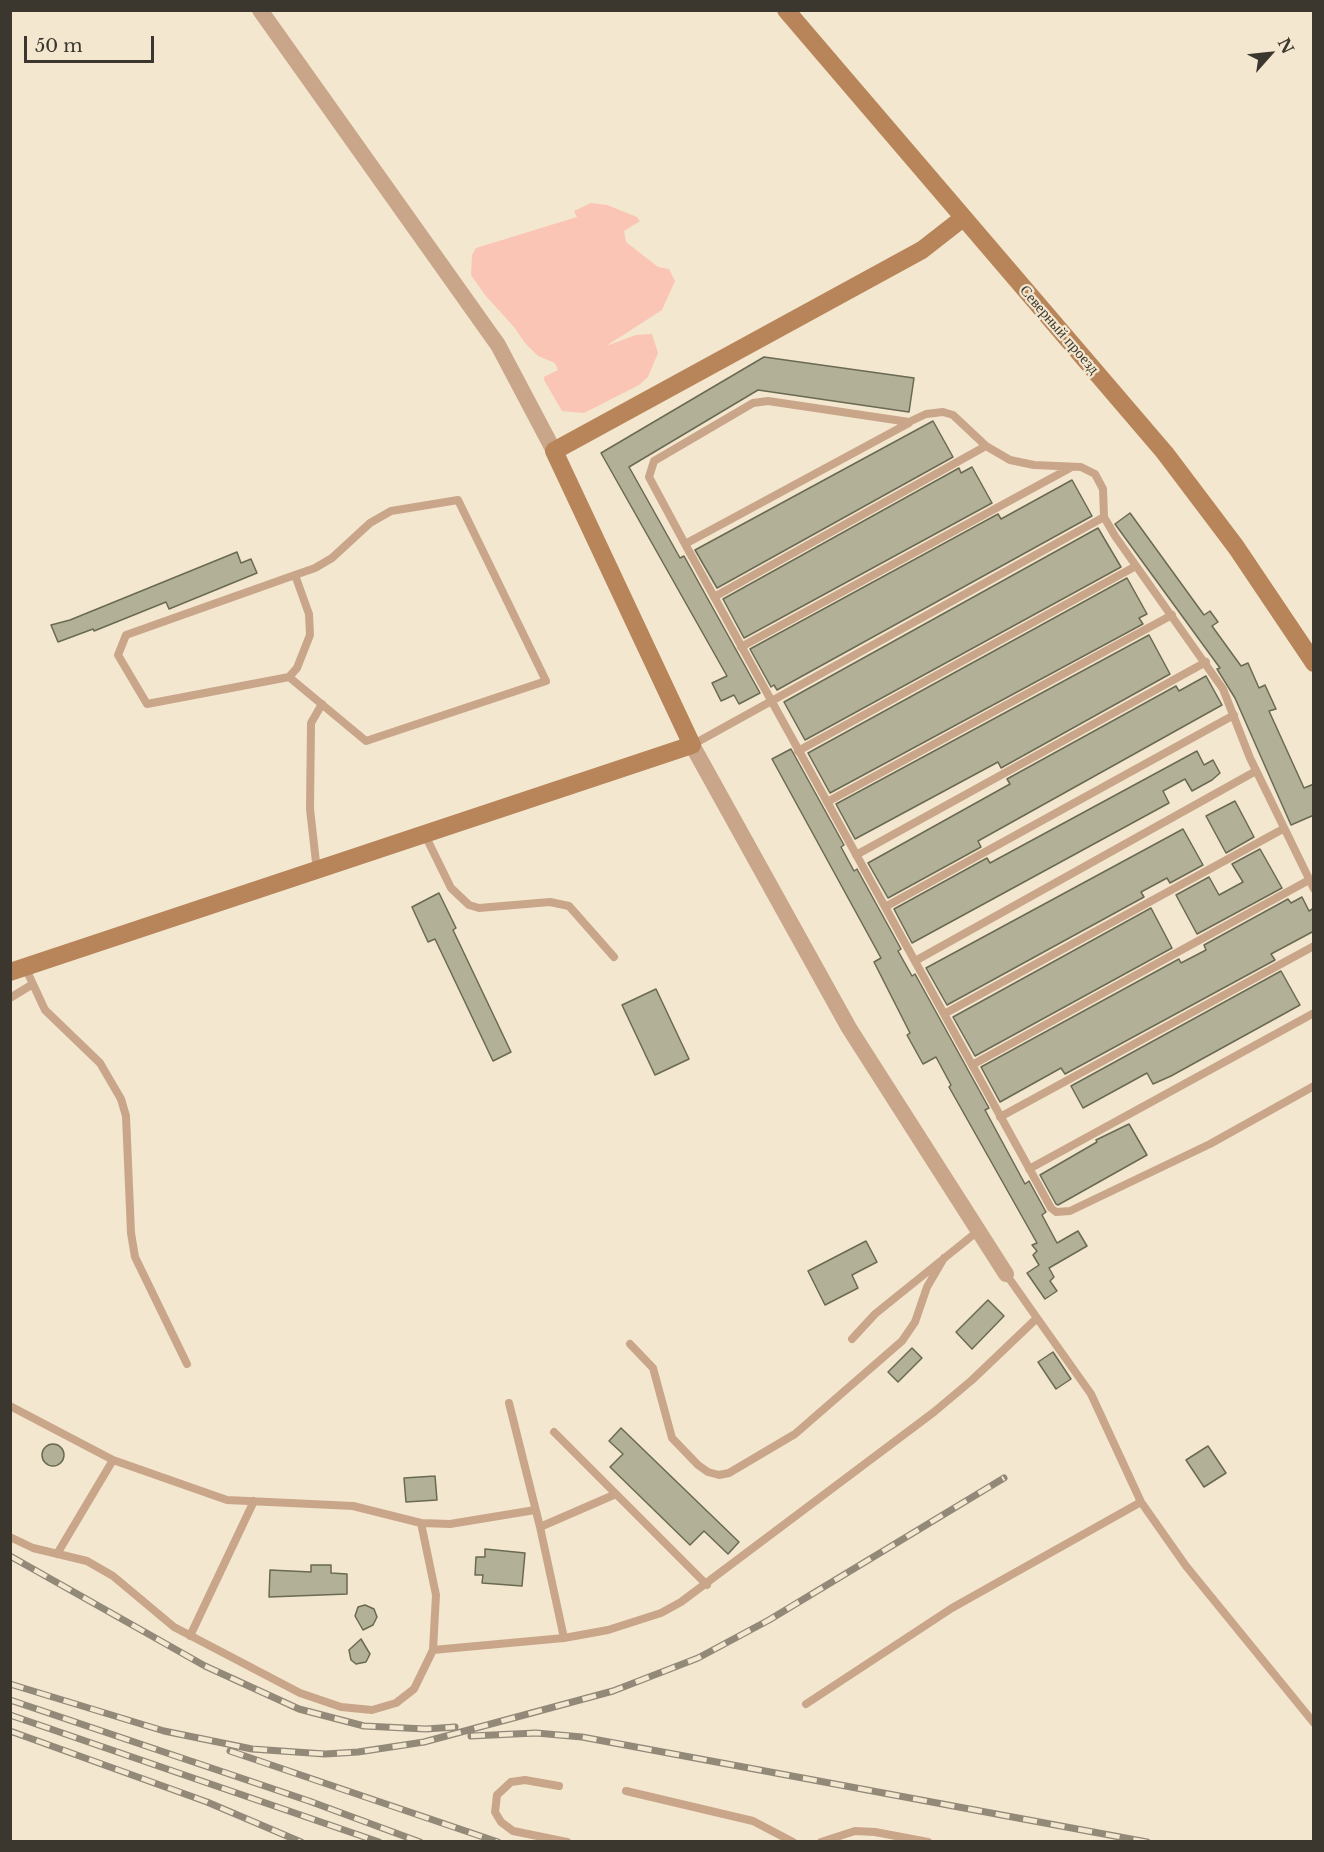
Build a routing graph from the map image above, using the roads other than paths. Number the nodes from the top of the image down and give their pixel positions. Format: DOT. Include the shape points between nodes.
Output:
graph roads {
  1 [pos="260,10"];
  2 [pos="786,10"];
  3 [pos="963,218"];
  4 [pos="909,422"];
  5 [pos="986,446"];
  6 [pos="554,451"];
  7 [pos="1072,466"];
  8 [pos="1104,517"];
  9 [pos="685,544"];
  10 [pos="1136,566"];
  11 [pos="295,575"];
  12 [pos="714,597"];
  13 [pos="1172,615"];
  14 [pos="741,648"];
  15 [pos="1206,662"];
  16 [pos="1314,663"];
  17 [pos="289,677"];
  18 [pos="771,701"];
  19 [pos="322,704"];
  20 [pos="1234,715"];
  21 [pos="692,745"];
  22 [pos="798,751"];
  23 [pos="1256,771"];
  24 [pos="827,802"];
  25 [pos="1283,829"];
  26 [pos="425,835"];
  27 [pos="856,855"];
  28 [pos="317,872"];
  29 [pos="1309,880"];
  30 [pos="1314,890"];
  31 [pos="885,907"];
  32 [pos="1314,946"];
  33 [pos="614,957"];
  34 [pos="915,961"];
  35 [pos="18,970"];
  36 [pos="33,984"];
  37 [pos="10,998"];
  38 [pos="1314,1013"];
  39 [pos="944,1014"];
  40 [pos="972,1065"];
  41 [pos="1314,1086"];
  42 [pos="1000,1117"];
  43 [pos="1029,1169"];
  44 [pos="978,1231"];
  45 [pos="944,1258"];
  46 [pos="1006,1274"];
  47 [pos="1037,1318"];
  48 [pos="852,1339"];
  49 [pos="630,1344"];
  50 [pos="186,1364"];
  51 [pos="509,1403"];
  52 [pos="10,1406"];
  53 [pos="554,1432"];
  54 [pos="113,1460"];
  55 [pos="616,1494"];
  56 [pos="254,1501"];
  57 [pos="1141,1502"];
  58 [pos="535,1510"];
  59 [pos="421,1523"];
  60 [pos="540,1527"];
  61 [pos="10,1537"];
  62 [pos="57,1554"];
  63 [pos="707,1585"];
  64 [pos="190,1636"];
  65 [pos="564,1638"];
  66 [pos="434,1650"];
  67 [pos="806,1704"];
  68 [pos="1314,1723"];
  69 [pos="559,1786"];
  70 [pos="626,1791"];
  71 [pos="567,1842"];
  72 [pos="793,1842"];
  73 [pos="821,1842"];
  74 [pos="928,1842"];
  1 -- 6 [label="street" via="498,345"];
  2 -- 3 [label="street, Северный проезд"];
  3 -- 6 [label="street" via="922,250"];
  3 -- 16 [label="street, Северный проезд" via="1191,486"];
  4 -- 5 [label="lane" via="943,412 963,423"];
  4 -- 9 [label="lane"];
  4 -- 9 [label="lane" via="768,401 753,403 659,457 650,468 649,477"];
  5 -- 7 [label="lane" via="1022,464"];
  5 -- 12 [label="lane"];
  6 -- 21 [label="street"];
  7 -- 8 [label="lane" via="1088,469 1100,481"];
  7 -- 14 [label="lane"];
  8 -- 10 [label="lane"];
  8 -- 18 [label="lane"];
  9 -- 12 [label="lane"];
  10 -- 13 [label="lane"];
  10 -- 22 [label="lane"];
  11 -- 17 [label="lane" via="309,614 310,635 297,668"];
  11 -- 17 [label="lane" via="126,635 118,655 147,704"];
  11 -- 19 [label="lane" via="332,558 370,523 391,512 458,500 546,681 366,741"];
  12 -- 14 [label="lane"];
  13 -- 15 [label="lane"];
  13 -- 24 [label="lane"];
  14 -- 18 [label="lane"];
  15 -- 20 [label="lane"];
  15 -- 27 [label="lane"];
  17 -- 19 [label="lane"];
  18 -- 21 [label="lane"];
  18 -- 22 [label="lane"];
  19 -- 28 [label="lane" via="311,723 310,809"];
  20 -- 23 [label="lane"];
  20 -- 31 [label="lane"];
  21 -- 26 [label="street"];
  21 -- 44 [label="street" via="849,1028"];
  22 -- 24 [label="lane"];
  23 -- 25 [label="lane"];
  23 -- 34 [label="lane"];
  24 -- 27 [label="lane"];
  25 -- 29 [label="lane"];
  25 -- 39 [label="lane"];
  26 -- 28 [label="street"];
  26 -- 33 [label="lane" via="451,888 469,905 479,908 549,902 569,906"];
  27 -- 31 [label="lane"];
  28 -- 35 [label="street"];
  29 -- 30 [label="lane"];
  29 -- 40 [label="lane"];
  31 -- 34 [label="lane"];
  32 -- 42 [label="lane"];
  34 -- 39 [label="lane"];
  35 -- 36 [label="lane"];
  36 -- 37 [label="lane"];
  36 -- 50 [label="lane" via="45,1010 100,1063 121,1100 126,1116 135,1257"];
  38 -- 43 [label="lane"];
  39 -- 40 [label="lane"];
  40 -- 42 [label="lane"];
  41 -- 43 [label="lane" via="1210,1144 1070,1211 1056,1212 1051,1208"];
  42 -- 43 [label="lane"];
  44 -- 45 [label="lane"];
  44 -- 46 [label="street"];
  45 -- 48 [label="lane" via="875,1314"];
  45 -- 49 [label="lane" via="927,1287 915,1322 902,1341 795,1434 729,1473 719,1475 703,1468 672,1438 653,1368"];
  46 -- 47 [label="lane"];
  47 -- 57 [label="lane" via="1091,1394"];
  47 -- 63 [label="lane" via="972,1380"];
  51 -- 58 [label="lane"];
  52 -- 54 [label="lane"];
  53 -- 55 [label="lane"];
  54 -- 56 [label="lane" via="227,1500"];
  54 -- 62 [label="lane"];
  55 -- 60 [label="lane"];
  55 -- 63 [label="lane"];
  56 -- 59 [label="lane" via="353,1506"];
  56 -- 64 [label="lane"];
  57 -- 67 [label="lane" via="962,1602"];
  57 -- 68 [label="lane" via="1186,1566"];
  58 -- 59 [label="lane" via="450,1524"];
  58 -- 60 [label="lane"];
  59 -- 66 [label="lane" via="436,1595"];
  60 -- 65 [label="lane"];
  61 -- 62 [label="lane"];
  62 -- 64 [label="lane" via="87,1561 113,1576"];
  63 -- 65 [label="lane" via="646,1619"];
  64 -- 66 [label="lane" via="300,1693 341,1707 372,1710 396,1703 414,1689"];
  65 -- 66 [label="lane"];
  69 -- 71 [label="lane" via="525,1780 511,1782 497,1795 495,1812 513,1831"];
  70 -- 72 [label="lane" via="753,1821"];
  73 -- 74 [label="lane" via="855,1831"];
}
